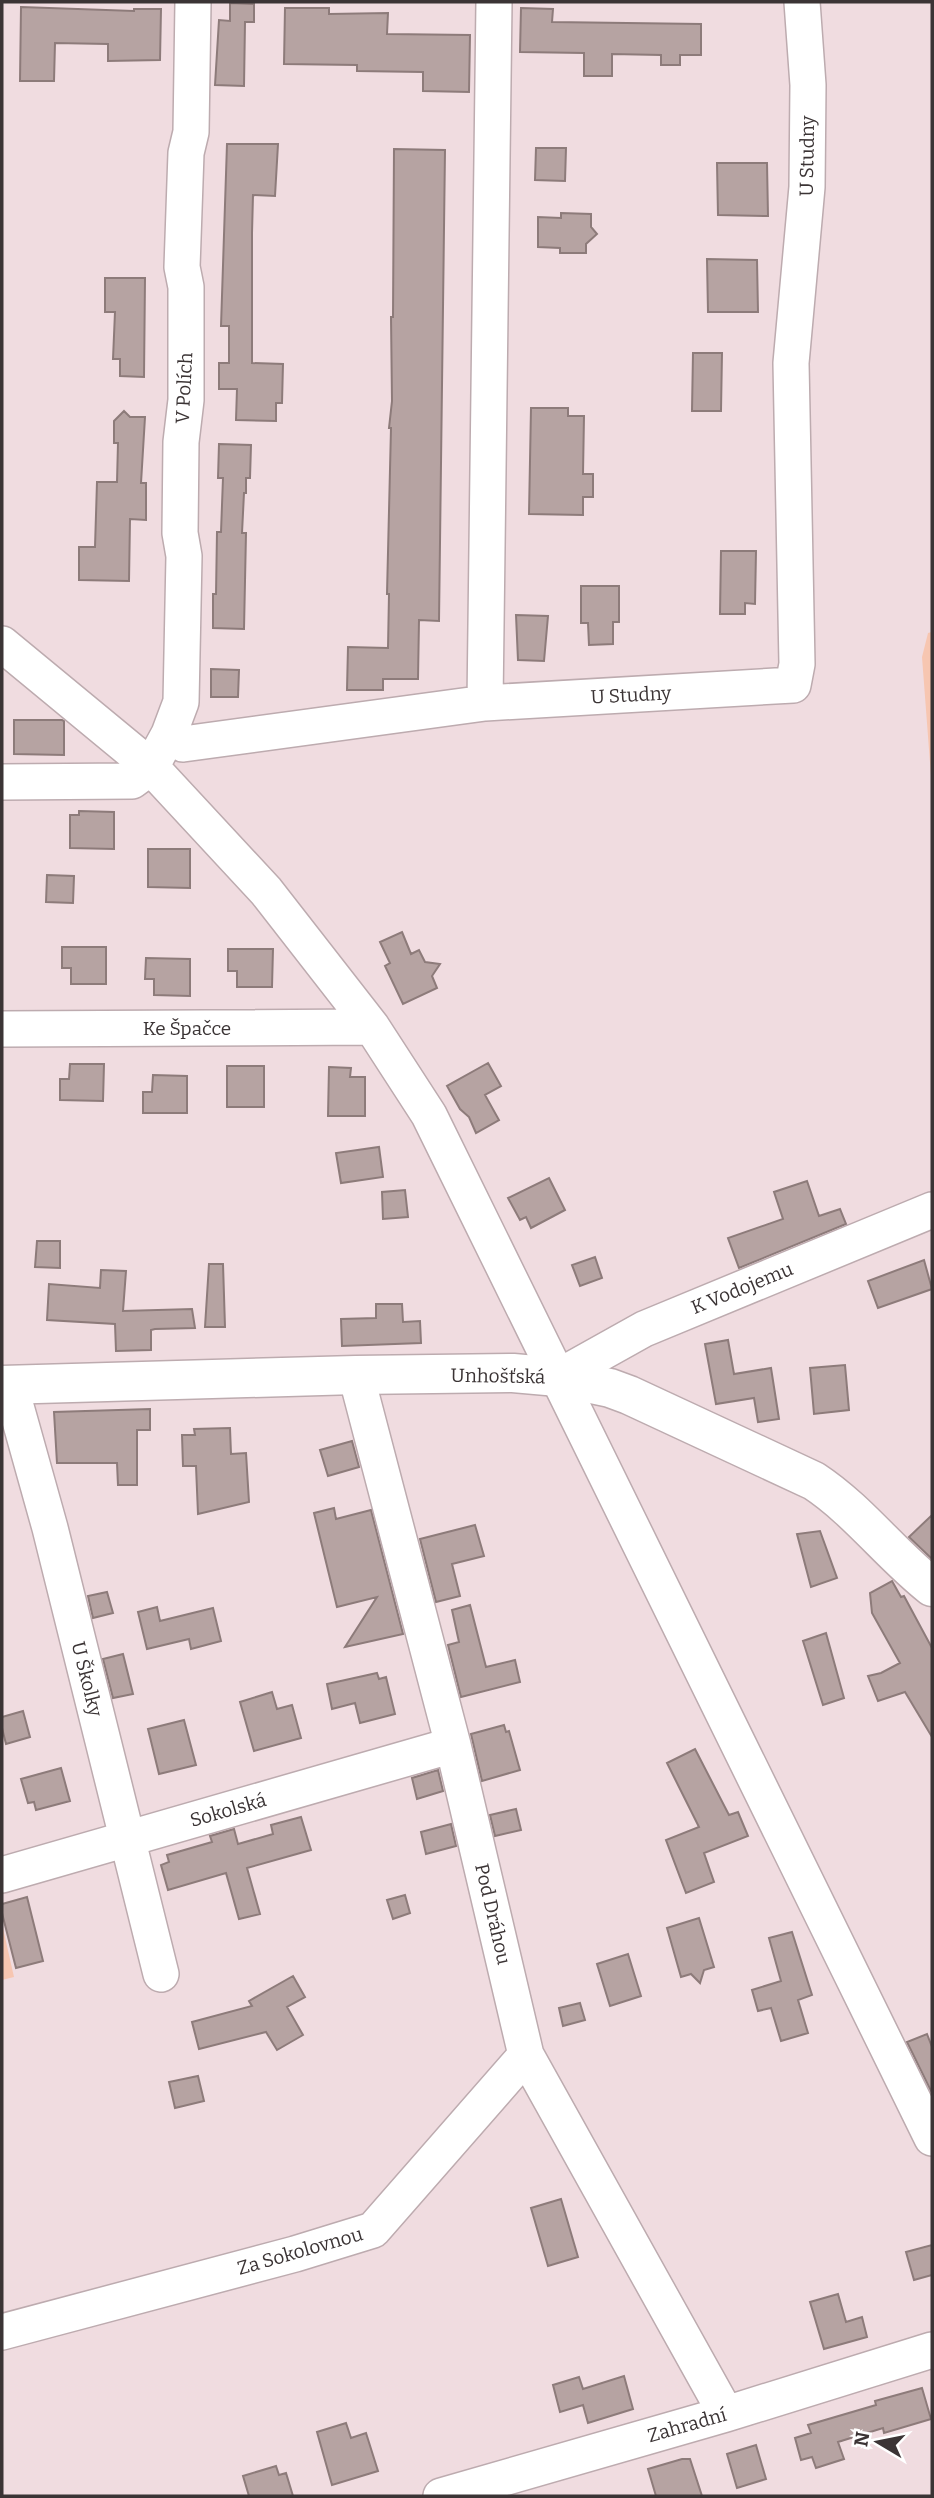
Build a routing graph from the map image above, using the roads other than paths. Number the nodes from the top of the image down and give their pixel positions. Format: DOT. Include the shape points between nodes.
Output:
graph roads {
  1 [pos="192,2"];
  2 [pos="495,2"];
  3 [pos="802,2"];
  4 [pos="2,644"];
  5 [pos="485,703"];
  6 [pos="169,734"];
  7 [pos="151,767"];
  8 [pos="2,782"];
  9 [pos="372,1027"];
  10 [pos="2,1029"];
  11 [pos="932,1210"];
  12 [pos="356,1375"];
  13 [pos="558,1377"];
  14 [pos="6,1385"];
  15 [pos="932,1587"];
  16 [pos="453,1745"];
  17 [pos="127,1839"];
  18 [pos="2,1875"];
  19 [pos="161,1974"];
  20 [pos="526,2055"];
  21 [pos="932,2138"];
  22 [pos="2,2332"];
  23 [pos="932,2350"];
  24 [pos="726,2414"];
  25 [pos="441,2496"];
  1 -- 6 [label="street, V Polích" via="191,132 186,153 182,267 186,400 181,442 181,702"];
  2 -- 5 [label="street"];
  3 -- 5 [label="street, U Studny" via="808,85 807,174 791,363 797,664 793,685"];
  4 -- 7 [label="street"];
  5 -- 6 [label="street" via="183,744"];
  6 -- 7 [label="street, V Polích"];
  7 -- 8 [label="street" via="132,781"];
  7 -- 9 [label="street" via="266,891"];
  9 -- 10 [label="street, Ke Špačce"];
  9 -- 13 [label="street" via="429,1115"];
  11 -- 13 [label="street, K Vodojemu" via="644,1329"];
  12 -- 13 [label="main road, Unhošťská" via="513,1373"];
  12 -- 14 [label="main road, Unhošťská"];
  12 -- 16 [label="street, Pod Dráhou"];
  13 -- 15 [label="main road, Unhošťská" via="629,1395 814,1481"];
  13 -- 21 [label="street"];
  14 -- 17 [label="street, U Školky" via="53,1542"];
  16 -- 17 [label="street, Sokolská"];
  16 -- 20 [label="street, Pod Dráhou"];
  17 -- 18 [label="street, Sokolská"];
  17 -- 19 [label="street, U Školky"];
  20 -- 22 [label="street, Za Sokolovnou" via="373,2230"];
  20 -- 24 [label="street, Pod Dráhou"];
  23 -- 24 [label="street, Zahradní"];
  24 -- 25 [label="street, Zahradní"];
}
